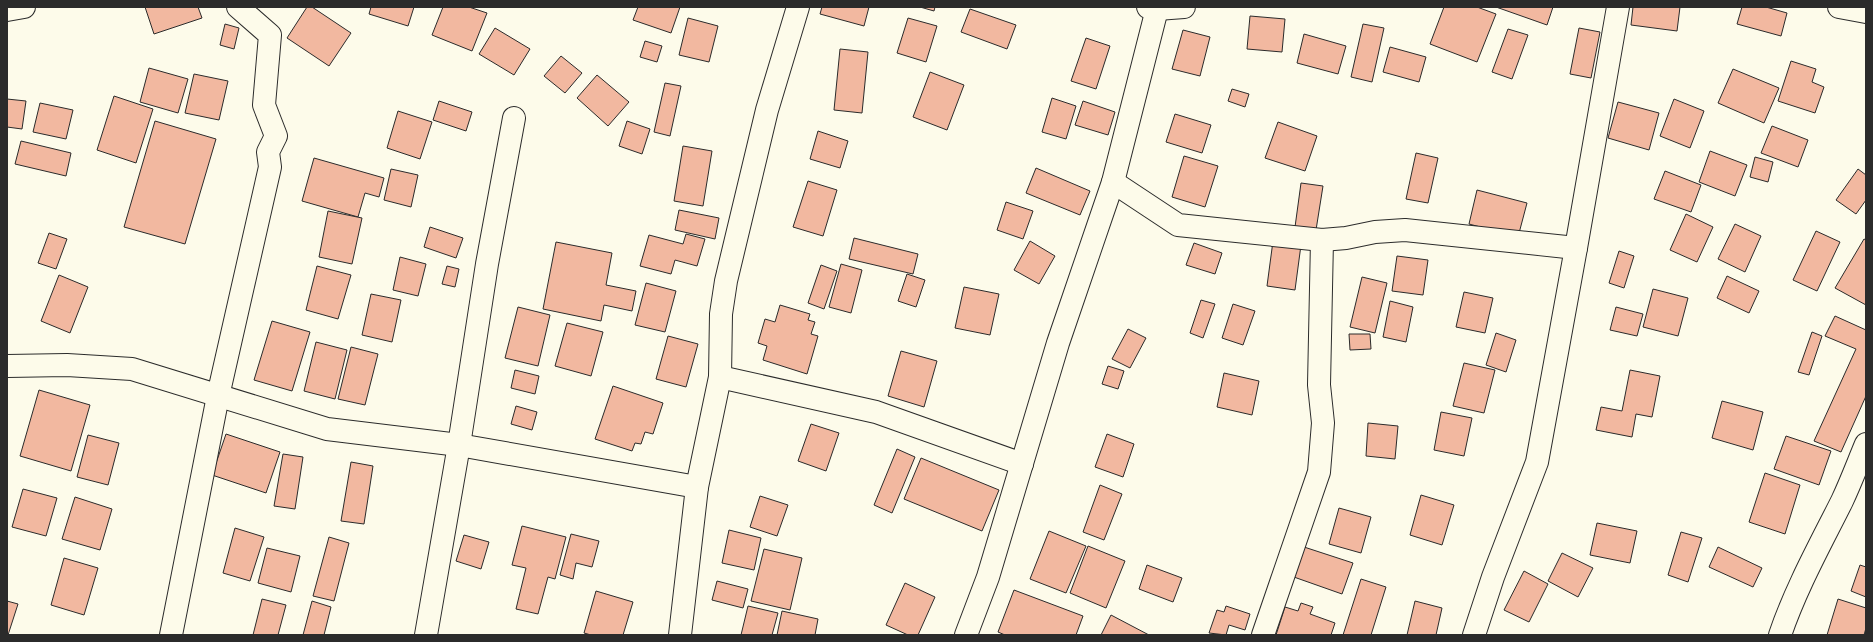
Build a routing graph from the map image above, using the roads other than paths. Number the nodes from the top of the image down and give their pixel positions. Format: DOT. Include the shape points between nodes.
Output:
graph roads {
  1 [pos="24,7"];
  2 [pos="238,7"];
  3 [pos="798,7"];
  4 [pos="1184,7"];
  5 [pos="1618,7"];
  6 [pos="1839,7"];
  7 [pos="1153,8"];
  8 [pos="7,10"];
  9 [pos="1866,12"];
  10 [pos="514,118"];
  11 [pos="1113,182"];
  12 [pos="1322,240"];
  13 [pos="1576,248"];
  14 [pos="7,366"];
  15 [pos="720,377"];
  16 [pos="218,396"];
  17 [pos="1866,444"];
  18 [pos="459,445"];
  19 [pos="1022,464"];
  20 [pos="697,487"];
  21 [pos="171,635"];
  22 [pos="426,635"];
  23 [pos="680,635"];
  24 [pos="966,635"];
  25 [pos="1262,635"];
  26 [pos="1474,635"];
  27 [pos="1780,635"];
  1 -- 8 [label="street"];
  2 -- 16 [label="street" via="270,35 264,105 276,136 268,152 270,167"];
  3 -- 15 [label="street" via="767,110 726,282 721,314"];
  4 -- 7 [label="street"];
  5 -- 13 [label="street"];
  6 -- 9 [label="street"];
  7 -- 11 [label="street"];
  10 -- 18 [label="street" via="487,264"];
  11 -- 12 [label="street" via="1178,225"];
  11 -- 19 [label="street" via="1058,343"];
  12 -- 13 [label="street" via="1405,230"];
  12 -- 25 [label="street" via="1319,385 1323,423 1319,472"];
  13 -- 26 [label="street" via="1537,462"];
  14 -- 16 [label="street" via="67,365 132,370"];
  15 -- 19 [label="street" via="876,412"];
  15 -- 20 [label="street"];
  16 -- 18 [label="street" via="327,429"];
  16 -- 21 [label="street"];
  17 -- 27 [label="street" via="1787,614"];
  18 -- 20 [label="street"];
  18 -- 22 [label="street"];
  19 -- 24 [label="street" via="988,577"];
  20 -- 23 [label="street"];
}
